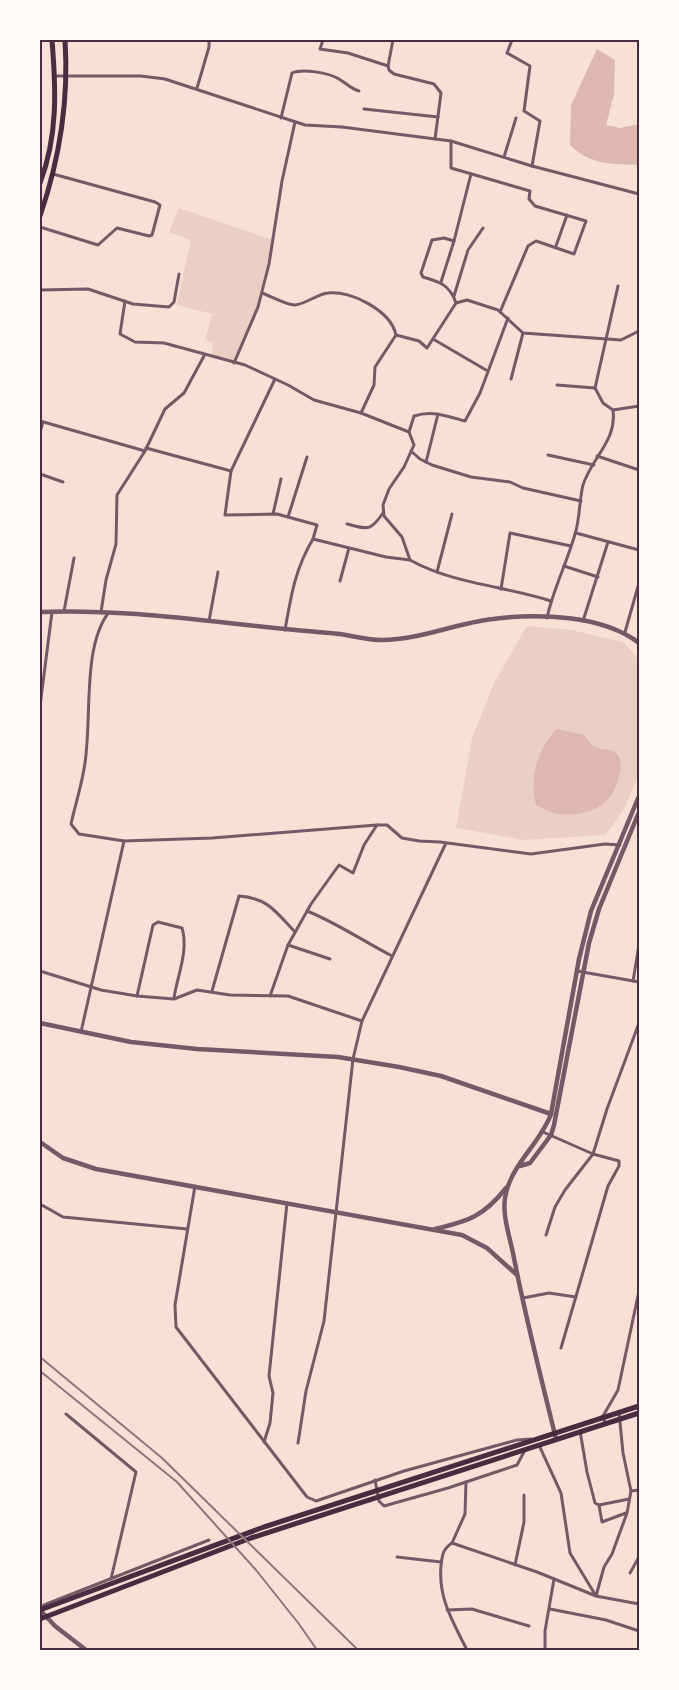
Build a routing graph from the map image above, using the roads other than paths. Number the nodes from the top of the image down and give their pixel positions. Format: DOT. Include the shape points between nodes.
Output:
graph roads {
  1 [pos="52,40"];
  2 [pos="65,40"];
  3 [pos="209,40"];
  4 [pos="323,40"];
  5 [pos="393,40"];
  6 [pos="512,40"];
  7 [pos="388,66"];
  8 [pos="54,76"];
  9 [pos="67,76"];
  10 [pos="197,88"];
  11 [pos="359,91"];
  12 [pos="364,109"];
  13 [pos="438,117"];
  14 [pos="281,118"];
  15 [pos="516,118"];
  16 [pos="295,122"];
  17 [pos="435,139"];
  18 [pos="452,141"];
  19 [pos="504,157"];
  20 [pos="40,158"];
  21 [pos="48,161"];
  22 [pos="532,166"];
  23 [pos="53,174"];
  24 [pos="471,174"];
  25 [pos="40,183"];
  26 [pos="639,194"];
  27 [pos="42,204"];
  28 [pos="566,215"];
  29 [pos="40,216"];
  30 [pos="40,227"];
  31 [pos="483,228"];
  32 [pos="454,241"];
  33 [pos="556,246"];
  34 [pos="179,274"];
  35 [pos="441,282"];
  36 [pos="618,286"];
  37 [pos="40,290"];
  38 [pos="262,293"];
  39 [pos="454,296"];
  40 [pos="125,301"];
  41 [pos="456,303"];
  42 [pos="500,312"];
  43 [pos="508,318"];
  44 [pos="523,333"];
  45 [pos="638,333"];
  46 [pos="396,335"];
  47 [pos="433,339"];
  48 [pos="606,339"];
  49 [pos="204,356"];
  50 [pos="234,363"];
  51 [pos="486,370"];
  52 [pos="511,378"];
  53 [pos="275,379"];
  54 [pos="556,385"];
  55 [pos="595,388"];
  56 [pos="639,406"];
  57 [pos="613,410"];
  58 [pos="361,413"];
  59 [pos="438,414"];
  60 [pos="41,421"];
  61 [pos="40,432"];
  62 [pos="409,432"];
  63 [pos="146,450"];
  64 [pos="411,451"];
  65 [pos="548,455"];
  66 [pos="597,456"];
  67 [pos="306,457"];
  68 [pos="426,462"];
  69 [pos="594,465"];
  70 [pos="639,470"];
  71 [pos="230,471"];
  72 [pos="40,474"];
  73 [pos="280,479"];
  74 [pos="64,482"];
  75 [pos="581,501"];
  76 [pos="384,512"];
  77 [pos="273,514"];
  78 [pos="452,514"];
  79 [pos="288,517"];
  80 [pos="346,524"];
  81 [pos="576,533"];
  82 [pos="313,539"];
  83 [pos="608,542"];
  84 [pos="571,546"];
  85 [pos="349,548"];
  86 [pos="639,550"];
  87 [pos="74,558"];
  88 [pos="410,560"];
  89 [pos="564,566"];
  90 [pos="218,572"];
  91 [pos="436,572"];
  92 [pos="598,577"];
  93 [pos="340,581"];
  94 [pos="639,583"];
  95 [pos="501,588"];
  96 [pos="551,601"];
  97 [pos="52,611"];
  98 [pos="64,611"];
  99 [pos="40,612"];
  100 [pos="101,612"];
  101 [pos="110,612"];
  102 [pos="547,618"];
  103 [pos="209,621"];
  104 [pos="583,621"];
  105 [pos="285,630"];
  106 [pos="625,632"];
  107 [pos="639,643"];
  108 [pos="40,706"];
  109 [pos="639,796"];
  110 [pos="639,812"];
  111 [pos="377,825"];
  112 [pos="124,841"];
  113 [pos="446,843"];
  114 [pos="618,844"];
  115 [pos="624,848"];
  116 [pos="307,911"];
  117 [pos="295,932"];
  118 [pos="288,945"];
  119 [pos="639,945"];
  120 [pos="392,956"];
  121 [pos="330,959"];
  122 [pos="40,971"];
  123 [pos="580,971"];
  124 [pos="633,982"];
  125 [pos="639,982"];
  126 [pos="92,987"];
  127 [pos="212,991"];
  128 [pos="137,996"];
  129 [pos="270,996"];
  130 [pos="174,999"];
  131 [pos="362,1021"];
  132 [pos="40,1023"];
  133 [pos="639,1023"];
  134 [pos="81,1032"];
  135 [pos="353,1059"];
  136 [pos="551,1114"];
  137 [pos="543,1132"];
  138 [pos="551,1135"];
  139 [pos="40,1142"];
  140 [pos="593,1154"];
  141 [pos="520,1166"];
  142 [pos="509,1185"];
  143 [pos="195,1186"];
  144 [pos="287,1203"];
  145 [pos="40,1204"];
  146 [pos="335,1212"];
  147 [pos="187,1229"];
  148 [pos="431,1230"];
  149 [pos="546,1235"];
  150 [pos="517,1275"];
  151 [pos="639,1291"];
  152 [pos="576,1297"];
  153 [pos="523,1298"];
  154 [pos="561,1348"];
  155 [pos="639,1406"];
  156 [pos="619,1412"];
  157 [pos="639,1413"];
  158 [pos="66,1414"];
  159 [pos="603,1416"];
  160 [pos="620,1419"];
  161 [pos="605,1423"];
  162 [pos="580,1431"];
  163 [pos="554,1432"];
  164 [pos="536,1438"];
  165 [pos="556,1439"];
  166 [pos="264,1442"];
  167 [pos="298,1443"];
  168 [pos="539,1445"];
  169 [pos="525,1450"];
  170 [pos="375,1480"];
  171 [pos="466,1482"];
  172 [pos="639,1490"];
  173 [pos="631,1491"];
  174 [pos="524,1495"];
  175 [pos="629,1499"];
  176 [pos="599,1505"];
  177 [pos="627,1513"];
  178 [pos="209,1540"];
  179 [pos="452,1543"];
  180 [pos="397,1557"];
  181 [pos="639,1557"];
  182 [pos="441,1562"];
  183 [pos="516,1566"];
  184 [pos="630,1573"];
  185 [pos="111,1579"];
  186 [pos="554,1579"];
  187 [pos="596,1596"];
  188 [pos="639,1604"];
  189 [pos="550,1609"];
  190 [pos="40,1610"];
  191 [pos="447,1610"];
  192 [pos="46,1618"];
  193 [pos="40,1619"];
  194 [pos="529,1626"];
  195 [pos="639,1631"];
  196 [pos="86,1650"];
  197 [pos="467,1650"];
  198 [pos="545,1650"];
  1 -- 8 [label="main road"];
  2 -- 9 [label="main road"];
  3 -- 10 [label="street"];
  4 -- 7 [label="street" via="320,49 348,53"];
  5 -- 7 [label="street"];
  6 -- 22 [label="street" via="507,53 530,66 524,111 540,121"];
  7 -- 13 [label="street" via="394,74 439,88"];
  8 -- 9 [label="street"];
  8 -- 21 [label="main road" via="56,100"];
  9 -- 10 [label="street" via="141,76"];
  9 -- 23 [label="main road" via="64,119"];
  10 -- 14 [label="street"];
  11 -- 14 [label="street" via="337,77 298,70 292,74"];
  12 -- 13 [label="street"];
  13 -- 17 [label="street"];
  14 -- 16 [label="street"];
  15 -- 19 [label="street"];
  16 -- 17 [label="street"];
  16 -- 38 [label="street"];
  17 -- 18 [label="street"];
  18 -- 19 [label="street"];
  18 -- 24 [label="street" via="451,168"];
  19 -- 22 [label="street"];
  20 -- 21 [label="street"];
  21 -- 25 [label="main road"];
  22 -- 26 [label="street"];
  23 -- 27 [label="main road"];
  23 -- 30 [label="street" via="155,202 161,210 152,235 117,228 98,245"];
  24 -- 28 [label="street" via="530,191 529,199 535,206"];
  24 -- 32 [label="street"];
  27 -- 29 [label="main road"];
  28 -- 33 [label="street"];
  28 -- 33 [label="street" via="586,221 574,254"];
  31 -- 39 [label="street" via="468,250"];
  32 -- 35 [label="street"];
  32 -- 35 [label="street" via="444,238 432,240 421,273 423,277"];
  33 -- 42 [label="street" via="536,241 528,246"];
  34 -- 40 [label="street" via="174,302 169,307 143,306"];
  35 -- 39 [label="street"];
  36 -- 48 [label="street"];
  37 -- 40 [label="street" via="88,289"];
  38 -- 46 [label="street" via="295,305 329,292 365,301 384,316"];
  38 -- 50 [label="street"];
  39 -- 41 [label="street"];
  40 -- 49 [label="street" via="120,326 120,334 124,337 135,342 164,343"];
  41 -- 42 [label="street" via="467,300"];
  41 -- 47 [label="street"];
  42 -- 43 [label="street"];
  43 -- 44 [label="street"];
  43 -- 51 [label="street"];
  44 -- 48 [label="street"];
  44 -- 52 [label="street"];
  45 -- 48 [label="street" via="621,340"];
  46 -- 47 [label="street" via="419,341 426,348"];
  46 -- 58 [label="street" via="375,367 374,385"];
  47 -- 51 [label="street"];
  48 -- 55 [label="street"];
  49 -- 50 [label="street"];
  49 -- 63 [label="street" via="184,393 165,409"];
  50 -- 53 [label="street"];
  51 -- 59 [label="street" via="480,393 464,420"];
  53 -- 58 [label="street" via="314,400"];
  53 -- 71 [label="street"];
  54 -- 55 [label="street"];
  55 -- 57 [label="street" via="603,403"];
  56 -- 57 [label="street"];
  57 -- 66 [label="street" via="615,423 612,434"];
  58 -- 62 [label="street"];
  59 -- 62 [label="street" via="414,416"];
  59 -- 68 [label="street"];
  60 -- 61 [label="street"];
  60 -- 63 [label="street"];
  62 -- 64 [label="street" via="414,445"];
  63 -- 71 [label="street"];
  63 -- 100 [label="street" via="117,496 116,544"];
  64 -- 68 [label="street"];
  64 -- 76 [label="street" via="389,489"];
  65 -- 69 [label="street"];
  66 -- 69 [label="street"];
  66 -- 70 [label="street"];
  67 -- 79 [label="street"];
  68 -- 75 [label="street" via="471,477 510,482"];
  69 -- 75 [label="street" via="584,485"];
  71 -- 77 [label="street" via="225,515"];
  72 -- 74 [label="street"];
  73 -- 77 [label="street"];
  75 -- 81 [label="street"];
  76 -- 80 [label="street" via="369,528"];
  76 -- 88 [label="street" via="402,537"];
  77 -- 79 [label="street"];
  78 -- 91 [label="street"];
  79 -- 82 [label="street" via="317,525"];
  81 -- 83 [label="street"];
  81 -- 84 [label="street"];
  82 -- 85 [label="street"];
  82 -- 105 [label="street" via="300,561"];
  83 -- 86 [label="street"];
  83 -- 92 [label="street"];
  84 -- 89 [label="street"];
  84 -- 95 [label="street" via="510,533"];
  85 -- 88 [label="street"];
  85 -- 93 [label="street"];
  87 -- 98 [label="street"];
  88 -- 91 [label="street"];
  89 -- 92 [label="street"];
  89 -- 96 [label="street"];
  90 -- 103 [label="street"];
  91 -- 95 [label="street"];
  92 -- 104 [label="street"];
  94 -- 106 [label="street"];
  95 -- 96 [label="street"];
  96 -- 102 [label="street"];
  97 -- 98 [label="street"];
  97 -- 99 [label="street"];
  97 -- 108 [label="street"];
  98 -- 100 [label="street"];
  100 -- 101 [label="street"];
  101 -- 103 [label="street"];
  101 -- 112 [label="street" via="97,633 92,659 84,769 71,824 80,834"];
  102 -- 104 [label="street"];
  102 -- 105 [label="street" via="493,619 381,640"];
  103 -- 105 [label="street"];
  104 -- 106 [label="street"];
  106 -- 107 [label="street"];
  109 -- 114 [label="street"];
  110 -- 115 [label="street"];
  111 -- 112 [label="street" via="212,838"];
  111 -- 113 [label="street" via="387,826 402,838"];
  111 -- 116 [label="street" via="364,845 353,873 339,864"];
  112 -- 126 [label="street"];
  113 -- 114 [label="street" via="531,854"];
  113 -- 120 [label="street"];
  114 -- 115 [label="street"];
  114 -- 123 [label="street" via="591,911"];
  115 -- 123 [label="street" via="599,909"];
  116 -- 117 [label="street"];
  116 -- 120 [label="street" via="335,922"];
  117 -- 118 [label="street"];
  117 -- 127 [label="street" via="269,904 239,896"];
  118 -- 121 [label="street"];
  118 -- 129 [label="street"];
  119 -- 124 [label="street"];
  120 -- 131 [label="street"];
  122 -- 126 [label="street"];
  123 -- 124 [label="street"];
  123 -- 136 [label="street"];
  123 -- 138 [label="street" via="565,1072"];
  124 -- 125 [label="street"];
  126 -- 128 [label="street"];
  126 -- 134 [label="street"];
  127 -- 129 [label="street"];
  127 -- 130 [label="street" via="197,990"];
  128 -- 130 [label="street"];
  128 -- 130 [label="street" via="153,925 158,922 182,928 184,933"];
  129 -- 131 [label="street" via="288,996"];
  131 -- 135 [label="street"];
  132 -- 134 [label="street"];
  133 -- 140 [label="street"];
  134 -- 135 [label="street" via="131,1042 197,1049"];
  135 -- 136 [label="street" via="441,1076"];
  135 -- 146 [label="street"];
  136 -- 137 [label="street"];
  137 -- 138 [label="street"];
  137 -- 141 [label="street"];
  138 -- 140 [label="street"];
  138 -- 141 [label="street" via="530,1163"];
  139 -- 143 [label="street" via="63,1158 96,1169"];
  140 -- 149 [label="street" via="555,1207"];
  140 -- 152 [label="street" via="619,1163 608,1186"];
  141 -- 142 [label="street"];
  142 -- 148 [label="street" via="496,1200 466,1222"];
  142 -- 150 [label="street" via="505,1211"];
  143 -- 144 [label="street"];
  143 -- 147 [label="street"];
  144 -- 146 [label="street"];
  144 -- 166 [label="street" via="269,1366 273,1393"];
  145 -- 147 [label="street" via="64,1217"];
  146 -- 148 [label="street"];
  146 -- 167 [label="street" via="324,1321 306,1391"];
  147 -- 166 [label="street" via="175,1305 176,1327"];
  148 -- 150 [label="street" via="462,1235 487,1248"];
  150 -- 153 [label="street"];
  151 -- 159 [label="street" via="618,1390"];
  152 -- 153 [label="street" via="549,1293"];
  152 -- 154 [label="street"];
  153 -- 163 [label="street"];
  155 -- 156 [label="main road"];
  156 -- 159 [label="main road"];
  156 -- 160 [label="street"];
  157 -- 160 [label="main road"];
  158 -- 185 [label="street" via="136,1472"];
  159 -- 161 [label="street"];
  159 -- 163 [label="main road"];
  160 -- 161 [label="main road"];
  160 -- 173 [label="street" via="622,1453"];
  161 -- 162 [label="main road"];
  162 -- 165 [label="main road"];
  162 -- 176 [label="street" via="587,1472 595,1503"];
  163 -- 164 [label="main road"];
  163 -- 165 [label="street"];
  164 -- 170 [label="street" via="517,1440"];
  164 -- 190 [label="main road" via="264,1527"];
  165 -- 168 [label="main road"];
  166 -- 170 [label="street" via="307,1497 316,1501"];
  168 -- 169 [label="main road"];
  168 -- 187 [label="street" via="561,1493 570,1553"];
  169 -- 171 [label="street" via="517,1465"];
  169 -- 192 [label="main road" via="251,1538"];
  170 -- 171 [label="street" via="379,1501 384,1506"];
  171 -- 179 [label="street" via="465,1514"];
  172 -- 173 [label="street"];
  173 -- 175 [label="street"];
  174 -- 183 [label="street" via="524,1522"];
  175 -- 176 [label="street"];
  175 -- 177 [label="street"];
  176 -- 177 [label="street" via="602,1522"];
  177 -- 187 [label="street" via="604,1567"];
  178 -- 185 [label="street"];
  179 -- 182 [label="street" via="444,1549"];
  179 -- 183 [label="street"];
  180 -- 182 [label="street"];
  181 -- 184 [label="street"];
  182 -- 191 [label="street" via="442,1598"];
  183 -- 186 [label="street"];
  185 -- 190 [label="street" via="44,1604"];
  186 -- 187 [label="street"];
  186 -- 189 [label="street"];
  187 -- 188 [label="street"];
  189 -- 195 [label="street" via="606,1620"];
  189 -- 198 [label="street"];
  190 -- 192 [label="street"];
  191 -- 194 [label="street" via="472,1609"];
  191 -- 197 [label="street"];
  192 -- 193 [label="main road"];
  192 -- 196 [label="street"];
}
